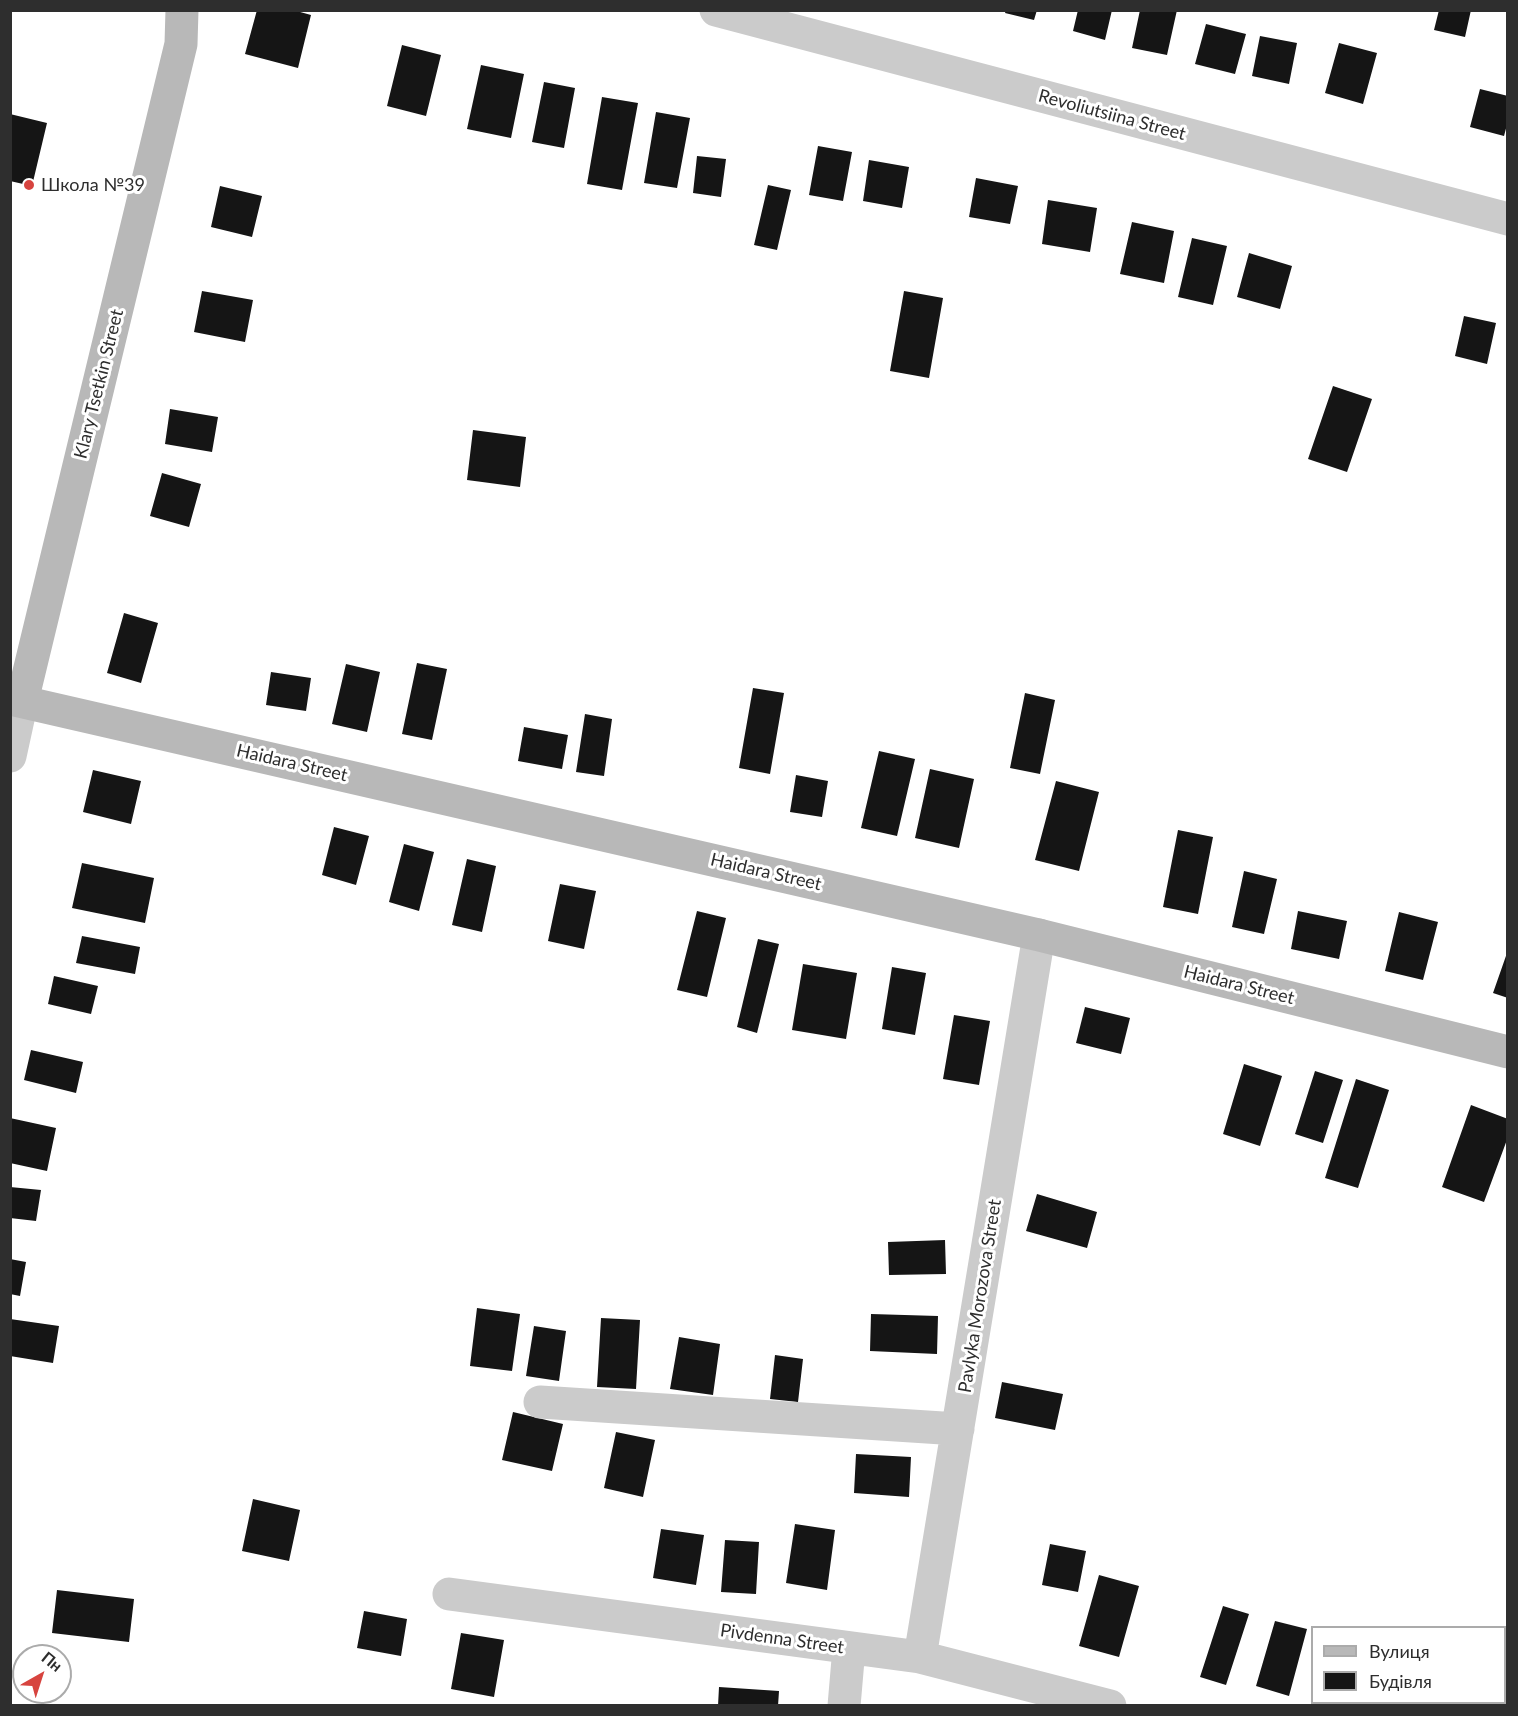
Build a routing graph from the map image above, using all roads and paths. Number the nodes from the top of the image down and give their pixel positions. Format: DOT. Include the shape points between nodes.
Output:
graph roads {
  1 [pos="182,10"];
  2 [pos="716,10"];
  3 [pos="1508,219"];
  4 [pos="16,700"];
  5 [pos="10,756"];
  6 [pos="1039,935"];
  7 [pos="1508,1052"];
  8 [pos="540,1402"];
  9 [pos="958,1429"];
  10 [pos="449,1594"];
  11 [pos="849,1648"];
  12 [pos="920,1657"];
  13 [pos="844,1706"];
  14 [pos="1110,1706"];
  1 -- 4 [label="street, Klary Tsetkin Street" via="181,44"];
  2 -- 3 [label="street, Revoliutsiina Street"];
  4 -- 5 [label="street, Klary Tsetkin Street"];
  4 -- 6 [label="street, Haidara Street"];
  6 -- 7 [label="street, Haidara Street"];
  6 -- 9 [label="street, Pavlyka Morozova Street"];
  8 -- 9 [label="street"];
  9 -- 12 [label="street, Pavlyka Morozova Street"];
  10 -- 11 [label="street, Pivdenna Street"];
  11 -- 12 [label="street, Pivdenna Street"];
  11 -- 13 [label="street"];
  12 -- 14 [label="street, Pivdenna Street"];
}
